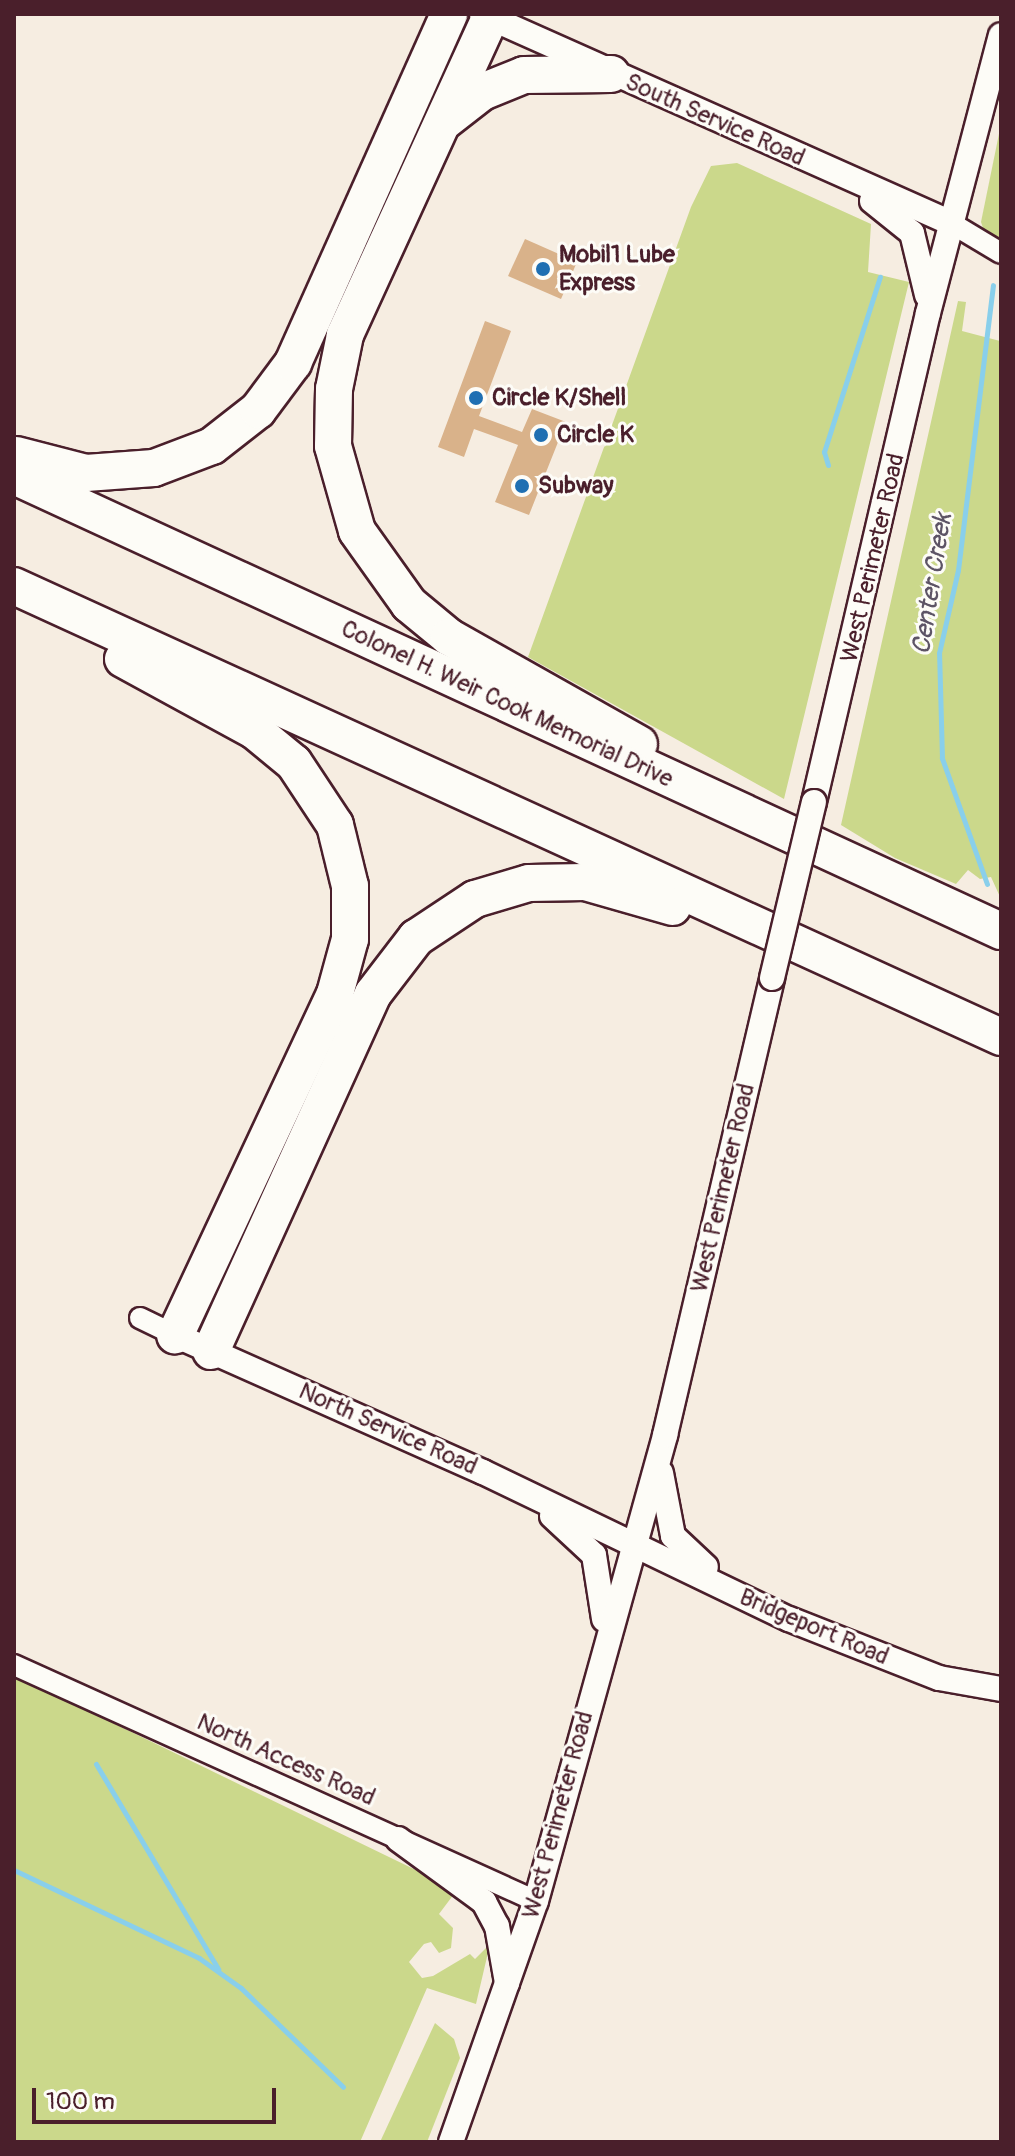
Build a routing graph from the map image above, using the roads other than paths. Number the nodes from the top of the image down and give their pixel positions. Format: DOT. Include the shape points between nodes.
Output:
graph roads {
  1 [pos="449,14"];
  2 [pos="486,16"];
  3 [pos="1001,35"];
  4 [pos="611,74"];
  5 [pos="439,126"];
  6 [pos="808,162"];
  7 [pos="951,223"];
  8 [pos="1001,253"];
  9 [pos="928,313"];
  10 [pos="14,454"];
  11 [pos="14,476"];
  12 [pos="14,586"];
  13 [pos="14,597"];
  14 [pos="759,820"];
  15 [pos="1001,931"];
  16 [pos="985,1030"];
  17 [pos="140,1318"];
  18 [pos="175,1335"];
  19 [pos="211,1351"];
  20 [pos="665,1435"];
  21 [pos="483,1472"];
  22 [pos="634,1543"];
  23 [pos="832,1635"];
  24 [pos="604,1646"];
  25 [pos="14,1665"];
  26 [pos="1001,1689"];
  27 [pos="398,1839"];
  28 [pos="536,1901"];
  29 [pos="507,1989"];
  30 [pos="451,2142"];
  1 -- 10 [label="highway" via="293,363 258,410 212,446 133,472 73,472"];
  2 -- 4 [label="street, South Service Road"];
  2 -- 5 [label="highway"];
  3 -- 7 [label="street, West Perimeter Road"];
  4 -- 5 [label="highway" via="524,75 482,92"];
  4 -- 6 [label="street, South Service Road"];
  5 -- 14 [label="highway" via="340,353 333,446 357,531 393,586 429,623"];
  6 -- 7 [label="street, South Service Road"];
  6 -- 9 [label="street" via="893,214 912,233 925,268"];
  7 -- 8 [label="street"];
  7 -- 9 [label="street, West Perimeter Road"];
  9 -- 20 [label="street, West Perimeter Road, bridge"];
  11 -- 14 [label="highway, Colonel H. Weir Cook Memorial Drive"];
  12 -- 16 [label="highway"];
  13 -- 18 [label="highway" via="255,731 310,783 343,845 351,923 341,976"];
  14 -- 15 [label="highway, Colonel H. Weir Cook Memorial Drive"];
  16 -- 19 [label="highway" via="610,886 529,883 475,899 416,938 373,994"];
  17 -- 18 [label="street, North Service Road"];
  18 -- 19 [label="street, North Service Road"];
  19 -- 21 [label="street, North Service Road"];
  20 -- 22 [label="street, West Perimeter Road"];
  20 -- 23 [label="street" via="661,1496 680,1547"];
  21 -- 22 [label="street, North Service Road"];
  21 -- 24 [label="street" via="586,1543 603,1586"];
  22 -- 23 [label="street, Bridgeport Road"];
  22 -- 24 [label="street, West Perimeter Road"];
  23 -- 26 [label="street, Bridgeport Road" via="939,1678"];
  24 -- 28 [label="street, West Perimeter Road"];
  25 -- 27 [label="street, North Access Road"];
  27 -- 28 [label="street, North Access Road"];
  27 -- 29 [label="street" via="484,1902 497,1926"];
  28 -- 29 [label="street, West Perimeter Road"];
  29 -- 30 [label="street, West Perimeter Road"];
}
